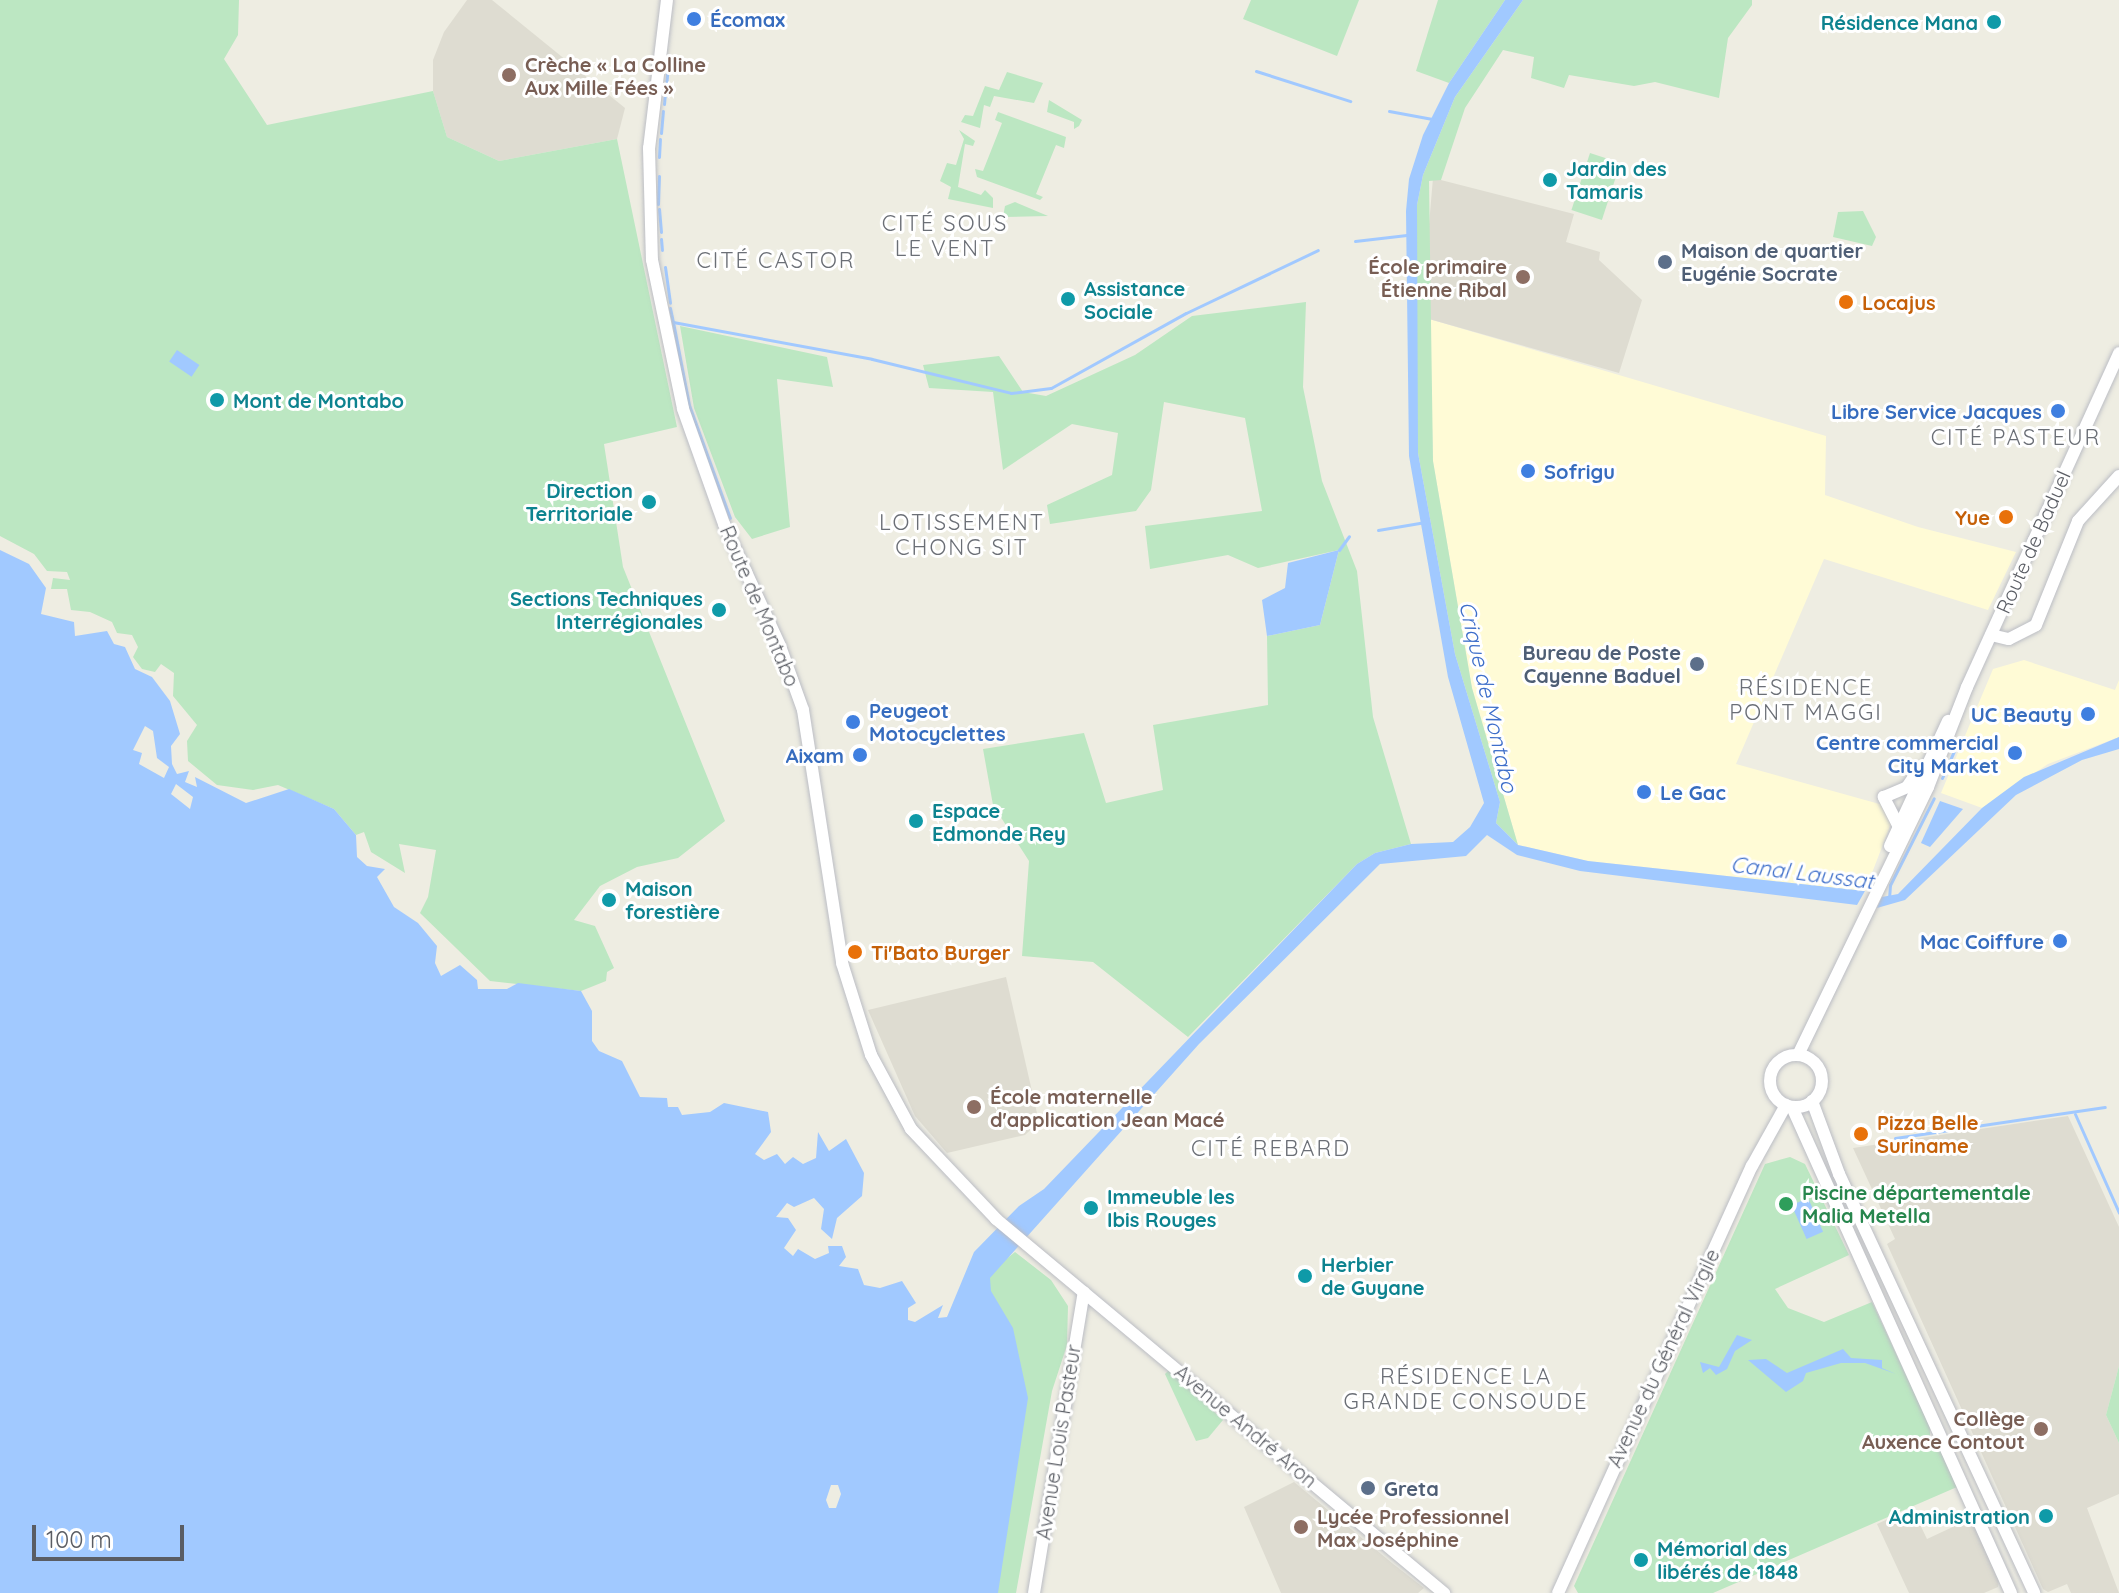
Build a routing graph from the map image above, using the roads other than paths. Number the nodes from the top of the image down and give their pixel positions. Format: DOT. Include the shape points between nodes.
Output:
graph roads {
  1 [pos="667,0"];
  2 [pos="2119,353"];
  3 [pos="2119,476"];
  4 [pos="1991,635"];
  5 [pos="1967,687"];
  6 [pos="1954,708"];
  7 [pos="1899,827"];
  8 [pos="1875,891"];
  9 [pos="1811,1037"];
  10 [pos="1798,1055"];
  11 [pos="1814,1062"];
  12 [pos="1812,1101"];
  13 [pos="1785,1103"];
  14 [pos="1084,1292"];
  15 [pos="1034,1593"];
  16 [pos="1444,1593"];
  17 [pos="1558,1593"];
  18 [pos="2011,1593"];
  19 [pos="2034,1593"];
  1 -- 14 [label="main road, Route de Montabo" via="647,190 652,260 683,409 724,524 803,710 842,963 862,1032 911,1129 996,1219"];
  2 -- 4 [label="main road, Route de Baduel"];
  3 -- 4 [label="main road" via="2078,521 2036,625 2009,639"];
  4 -- 5 [label="main road, Route de Baduel"];
  5 -- 6 [label="main road, Route de Baduel"];
  5 -- 8 [label="main road, Route de Baduel" via="1928,787"];
  6 -- 7 [label="main road, Route de Baduel"];
  6 -- 7 [label="main road" via="1907,787 1884,797"];
  7 -- 8 [label="main road, Route de Baduel"];
  8 -- 9 [label="main road, Route de Baduel"];
  9 -- 10 [label="main road, Route de Baduel"];
  9 -- 11 [label="main road, Route de Baduel"];
  10 -- 11 [label="main road"];
  10 -- 13 [label="main road" via="1774,1068 1770,1081"];
  11 -- 12 [label="main road" via="1822,1078"];
  12 -- 13 [label="main road"];
  12 -- 19 [label="main road" via="1839,1174"];
  13 -- 17 [label="main road, Avenue du Général Virgile"];
  13 -- 18 [label="main road"];
  14 -- 15 [label="main road, Avenue Louis Pasteur"];
  14 -- 16 [label="main road, Avenue André Aron"];
}
